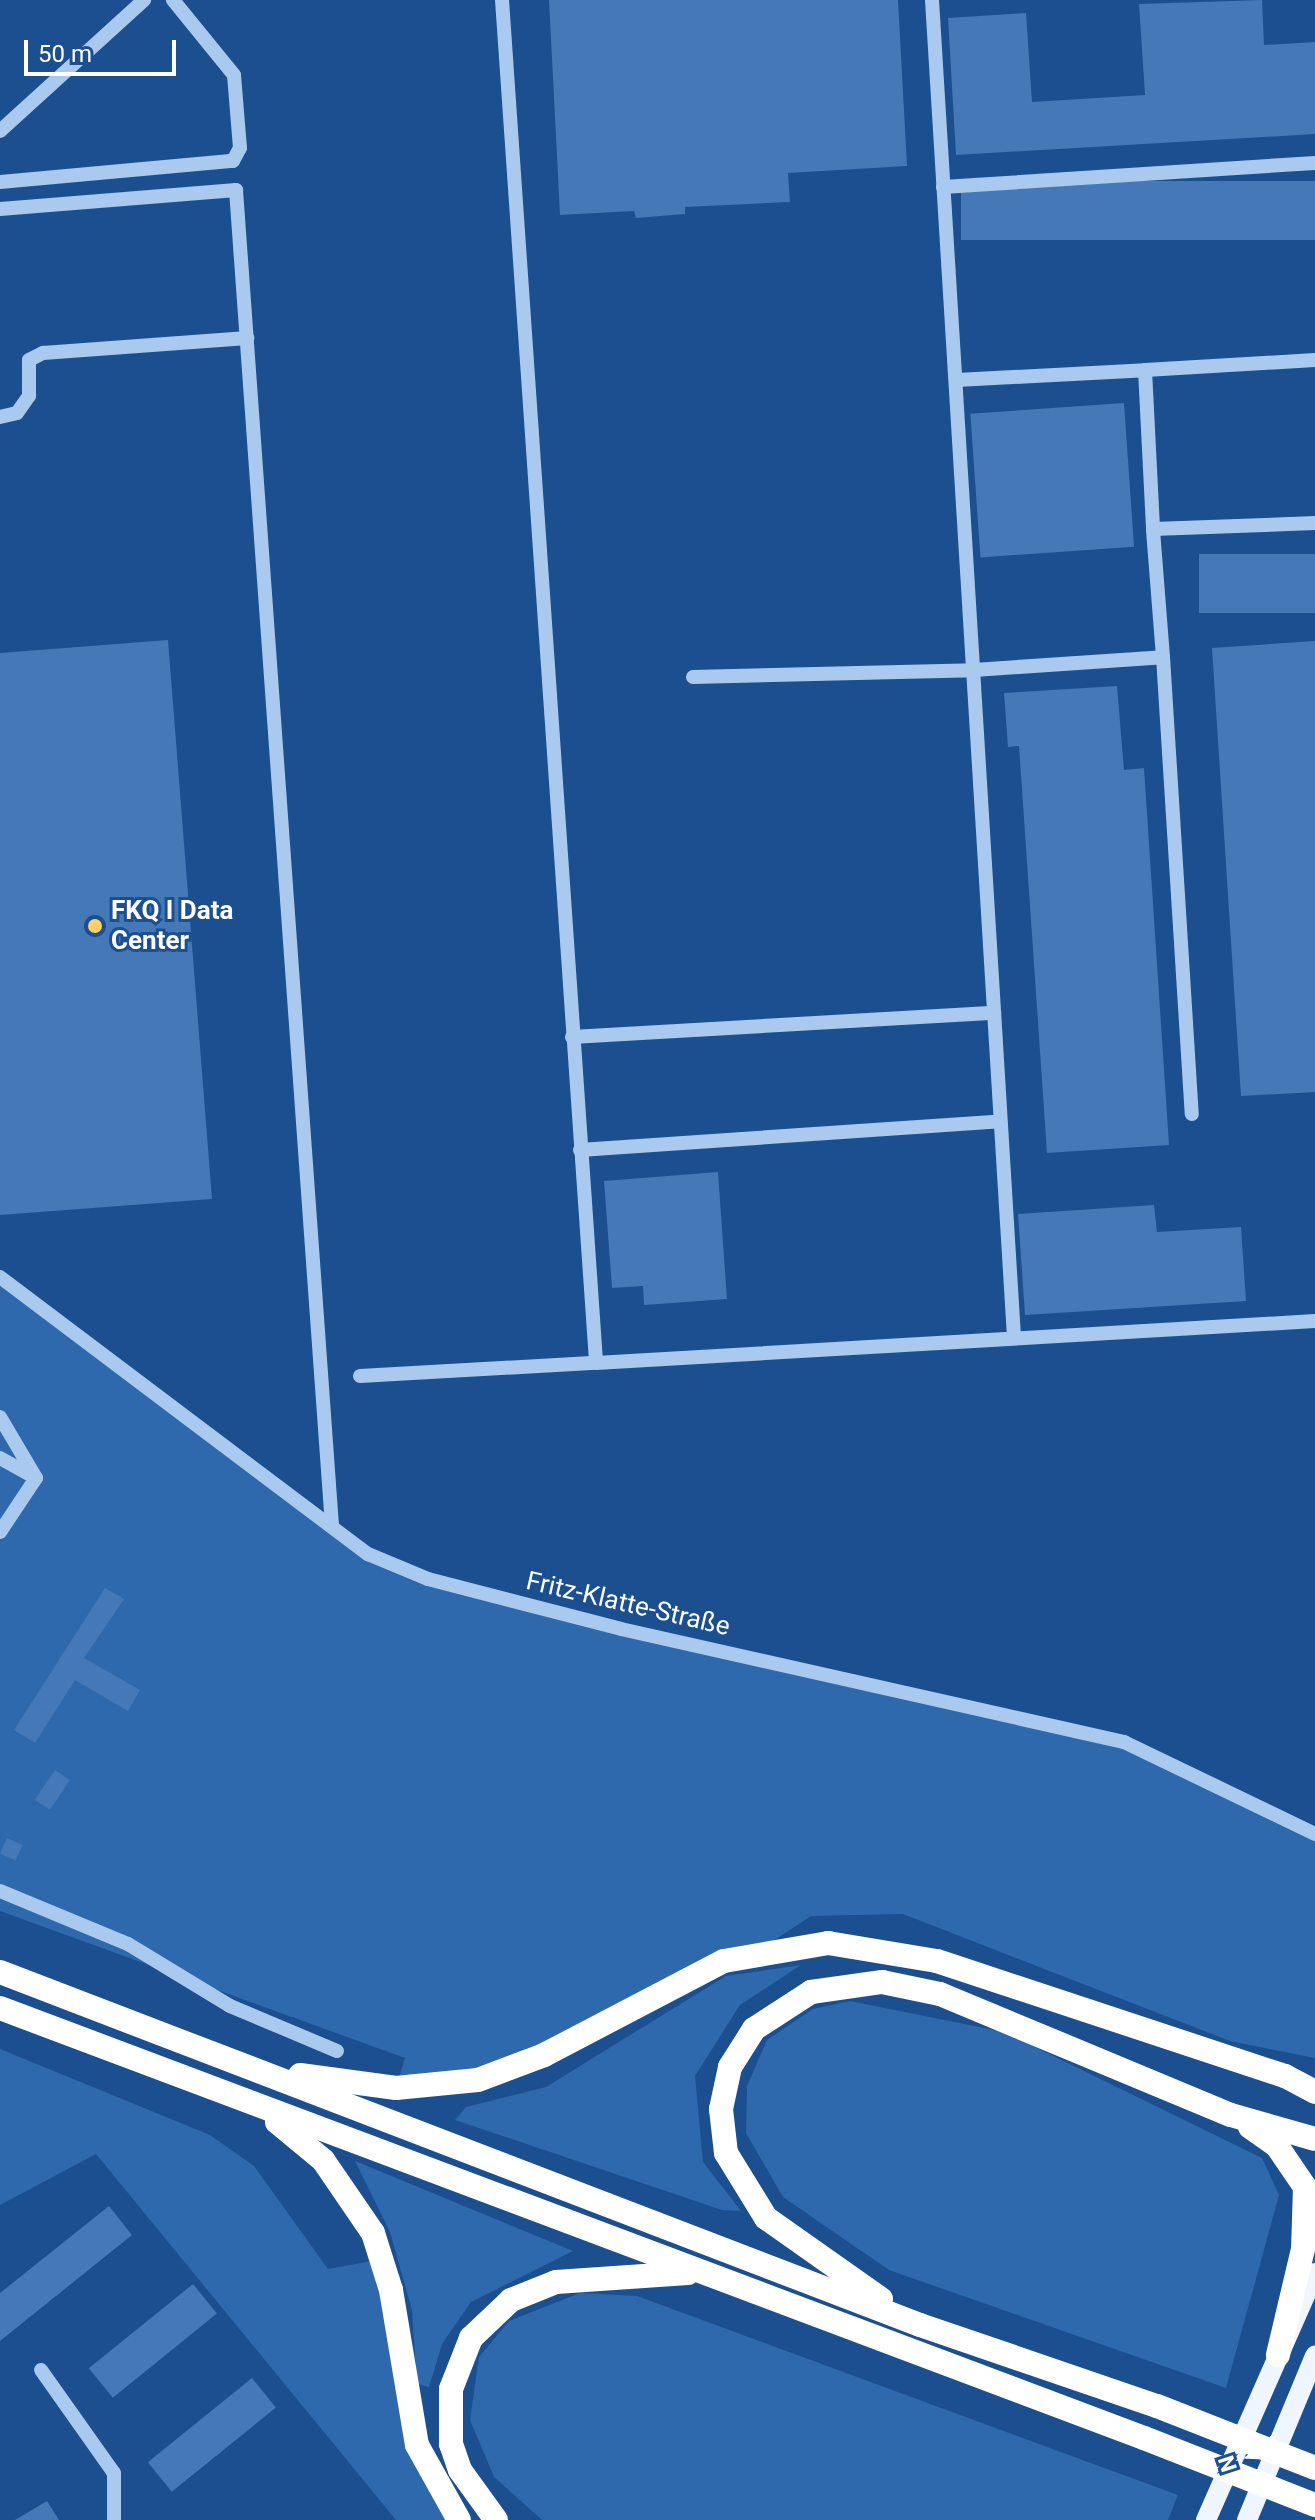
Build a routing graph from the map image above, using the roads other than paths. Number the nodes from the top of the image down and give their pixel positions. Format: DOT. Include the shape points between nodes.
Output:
graph roads {
  1 [pos="144,0"];
  2 [pos="173,0"];
  3 [pos="502,0"];
  4 [pos="932,0"];
  5 [pos="0,131"];
  6 [pos="1315,163"];
  7 [pos="0,182"];
  8 [pos="943,187"];
  9 [pos="0,209"];
  10 [pos="247,338"];
  11 [pos="1315,360"];
  12 [pos="1145,370"];
  13 [pos="957,380"];
  14 [pos="0,417"];
  15 [pos="1315,523"];
  16 [pos="1153,529"];
  17 [pos="1163,657"];
  18 [pos="974,670"];
  19 [pos="693,677"];
  20 [pos="994,1013"];
  21 [pos="572,1037"];
  22 [pos="1192,1114"];
  23 [pos="1000,1121"];
  24 [pos="580,1150"];
  25 [pos="0,1277"];
  26 [pos="1315,1321"];
  27 [pos="1014,1337"];
  28 [pos="596,1363"];
  29 [pos="360,1376"];
  30 [pos="0,1417"];
  31 [pos="0,1458"];
  32 [pos="36,1478"];
  33 [pos="332,1525"];
  34 [pos="0,1532"];
  35 [pos="1315,1834"];
  36 [pos="0,1891"];
  37 [pos="0,1972"];
  38 [pos="0,2008"];
  39 [pos="337,2051"];
  40 [pos="255,2068"];
  41 [pos="1285,2076"];
  42 [pos="1315,2078"];
  43 [pos="1315,2092"];
  44 [pos="249,2102"];
  45 [pos="1231,2115"];
  46 [pos="1315,2139"];
  47 [pos="698,2272"];
  48 [pos="1315,2273"];
  49 [pos="920,2325"];
  50 [pos="1278,2355"];
  51 [pos="1315,2356"];
  52 [pos="41,2370"];
  53 [pos="1315,2468"];
  54 [pos="1315,2505"];
  55 [pos="114,2520"];
  56 [pos="459,2520"];
  57 [pos="496,2520"];
  58 [pos="1206,2520"];
  59 [pos="1247,2520"];
  1 -- 5 [label="street"];
  2 -- 7 [label="street" via="234,75 240,148 233,161"];
  3 -- 21 [label="street"];
  4 -- 8 [label="street"];
  6 -- 8 [label="street"];
  8 -- 13 [label="street"];
  9 -- 10 [label="street" via="236,190"];
  10 -- 14 [label="street" via="43,353 29,360 29,396 17,413"];
  10 -- 33 [label="street"];
  11 -- 12 [label="street"];
  12 -- 13 [label="street"];
  12 -- 16 [label="street"];
  13 -- 18 [label="street"];
  15 -- 16 [label="street"];
  16 -- 17 [label="street"];
  17 -- 18 [label="street"];
  17 -- 22 [label="street"];
  18 -- 19 [label="street"];
  18 -- 20 [label="street"];
  20 -- 21 [label="street"];
  20 -- 23 [label="street"];
  21 -- 24 [label="street"];
  23 -- 24 [label="street"];
  23 -- 27 [label="street"];
  24 -- 28 [label="street"];
  25 -- 33 [label="street, Fritz-Klatte-Straße"];
  26 -- 27 [label="street"];
  27 -- 28 [label="street"];
  28 -- 29 [label="street"];
  30 -- 32 [label="street"];
  31 -- 32 [label="street"];
  32 -- 34 [label="street"];
  33 -- 35 [label="street, Fritz-Klatte-Straße" via="368,1554 428,1579 1124,1742 1246,1795"];
  36 -- 39 [label="street" via="128,1944 230,2006"];
  37 -- 40 [label="highway"];
  38 -- 44 [label="highway"];
  40 -- 41 [label="highway" via="396,2088 459,2084 513,2069 724,1961 828,1943 937,1961"];
  40 -- 49 [label="highway"];
  41 -- 42 [label="highway"];
  41 -- 43 [label="highway"];
  44 -- 47 [label="highway"];
  44 -- 56 [label="highway" via="302,2140 363,2213 391,2290 417,2445"];
  45 -- 46 [label="highway"];
  45 -- 49 [label="highway" via="972,2005 882,1982 811,1992 771,2014 730,2067 721,2120 736,2177 766,2218"];
  45 -- 50 [label="highway" via="1277,2146 1305,2187 1303,2249"];
  47 -- 54 [label="highway, bridge"];
  47 -- 57 [label="highway" via="556,2282 511,2300 471,2338 458,2362 448,2416 460,2470"];
  48 -- 50 [label="main road"];
  49 -- 53 [label="highway, bridge" via="1157,2406"];
  50 -- 58 [label="main road"];
  51 -- 59 [label="main road"];
  52 -- 55 [label="street" via="114,2473"];
}
